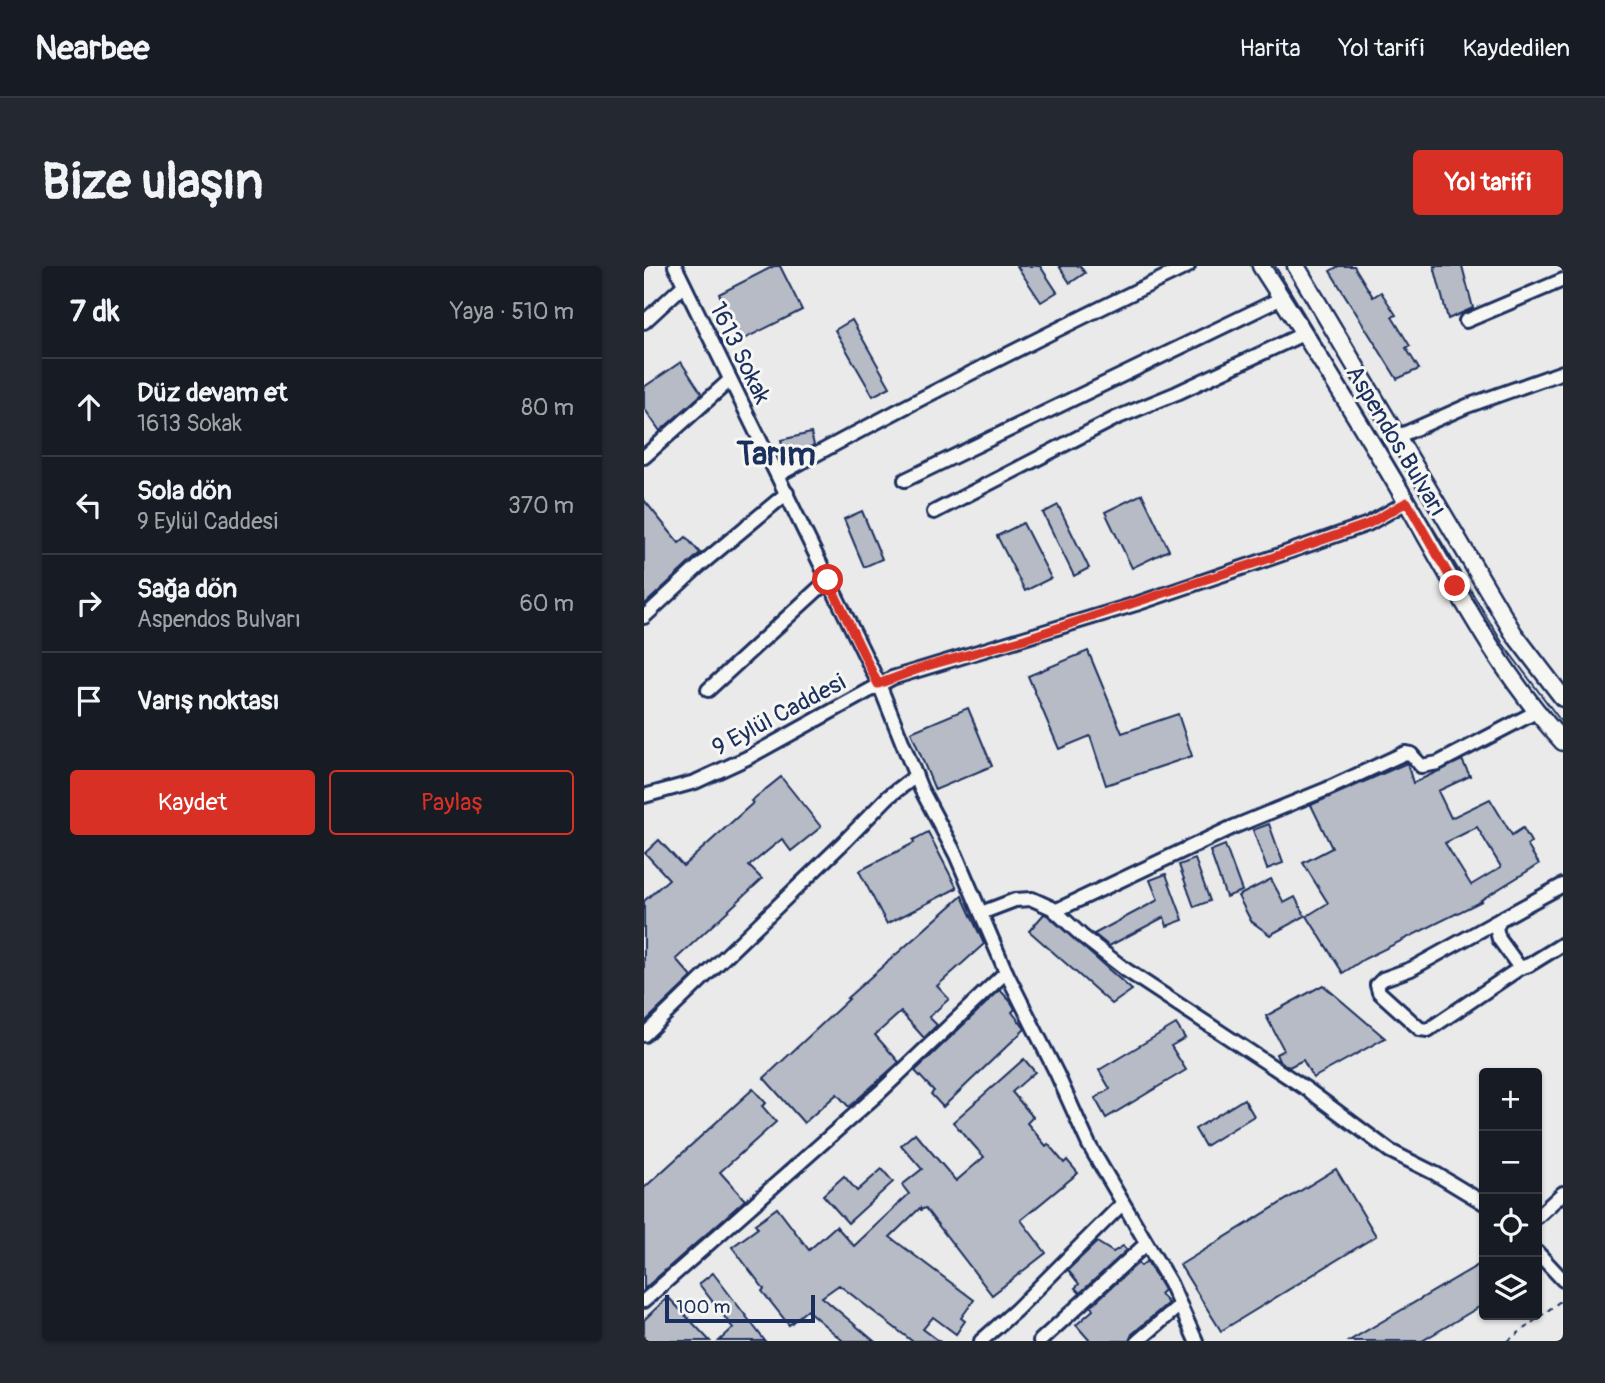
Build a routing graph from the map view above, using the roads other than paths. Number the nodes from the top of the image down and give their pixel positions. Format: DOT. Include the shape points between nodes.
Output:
graph roads {
  1 [pos="675,266"];
  2 [pos="1261,266"];
  3 [pos="1297,266"];
  4 [pos="1180,268"];
  5 [pos="1563,280"];
  6 [pos="684,285"];
  7 [pos="1282,298"];
  8 [pos="1466,321"];
  9 [pos="644,322"];
  10 [pos="1305,333"];
  11 [pos="1563,372"];
  12 [pos="730,380"];
  13 [pos="1399,436"];
  14 [pos="644,457"];
  15 [pos="778,475"];
  16 [pos="905,480"];
  17 [pos="787,493"];
  18 [pos="1407,502"];
  19 [pos="934,512"];
  20 [pos="828,580"];
  21 [pos="644,617"];
  22 [pos="878,684"];
  23 [pos="708,690"];
  24 [pos="1563,698"];
  25 [pos="1536,712"];
  26 [pos="1563,742"];
  27 [pos="916,776"];
  28 [pos="644,796"];
  29 [pos="1563,885"];
  30 [pos="1055,911"];
  31 [pos="981,913"];
  32 [pos="1500,919"];
  33 [pos="1563,944"];
  34 [pos="1520,968"];
  35 [pos="1006,972"];
  36 [pos="644,1035"];
  37 [pos="1563,1193"];
  38 [pos="1479,1200"];
  39 [pos="1122,1204"];
  40 [pos="1542,1212"];
  41 [pos="1146,1244"];
  42 [pos="1542,1257"];
  43 [pos="1563,1280"];
  44 [pos="644,1301"];
  45 [pos="1180,1305"];
  46 [pos="981,1341"];
  47 [pos="1040,1341"];
  48 [pos="1138,1341"];
  49 [pos="1196,1341"];
  1 -- 6 [label="street, 1613 Sokak"];
  2 -- 7 [label="main road, Aspendos Bulvarı"];
  3 -- 13 [label="main road, Aspendos Bulvarı"];
  4 -- 15 [label="street"];
  5 -- 8 [label="street"];
  6 -- 9 [label="street"];
  6 -- 12 [label="street, 1613 Sokak"];
  7 -- 10 [label="main road, Aspendos Bulvarı"];
  7 -- 16 [label="street"];
  10 -- 18 [label="main road, Aspendos Bulvarı"];
  10 -- 19 [label="street" via="1116,418"];
  11 -- 13 [label="street"];
  12 -- 14 [label="street"];
  12 -- 15 [label="street, 1613 Sokak"];
  13 -- 24 [label="main road, Aspendos Bulvarı" via="1514,634"];
  15 -- 17 [label="street, 1613 Sokak"];
  17 -- 20 [label="street, 1613 Sokak"];
  17 -- 21 [label="street"];
  18 -- 22 [label="street, 9 Eylül Caddesi" via="1368,524 1268,559"];
  18 -- 25 [label="main road, Aspendos Bulvarı" via="1498,659"];
  20 -- 22 [label="street, 1613 Sokak"];
  20 -- 23 [label="street"];
  22 -- 27 [label="street, 1613 Sokak"];
  22 -- 28 [label="street, 9 Eylül Caddesi" via="747,758 695,782"];
  25 -- 26 [label="main road, Aspendos Bulvarı"];
  25 -- 30 [label="street" via="1438,763 1421,766 1405,753 1161,859"];
  27 -- 31 [label="street, 1613 Sokak"];
  27 -- 36 [label="street" via="888,797"];
  29 -- 32 [label="street"];
  30 -- 31 [label="street" via="1032,899 1015,900"];
  30 -- 38 [label="street" via="1126,970 1308,1090 1390,1151"];
  31 -- 35 [label="street, 1613 Sokak"];
  32 -- 34 [label="street" via="1496,928 1499,939"];
  32 -- 34 [label="street" via="1411,969 1383,979 1377,985 1379,992 1420,1029 1428,1030"];
  33 -- 34 [label="street"];
  35 -- 39 [label="street, 1613 Sokak"];
  35 -- 44 [label="street" via="880,1092"];
  37 -- 40 [label="street"];
  39 -- 41 [label="street, 1613 Sokak"];
  39 -- 46 [label="street"];
  41 -- 45 [label="street, 1613 Sokak"];
  41 -- 47 [label="street"];
  42 -- 43 [label="street"];
  45 -- 48 [label="street"];
  45 -- 49 [label="street, 1613 Sokak"];
}
